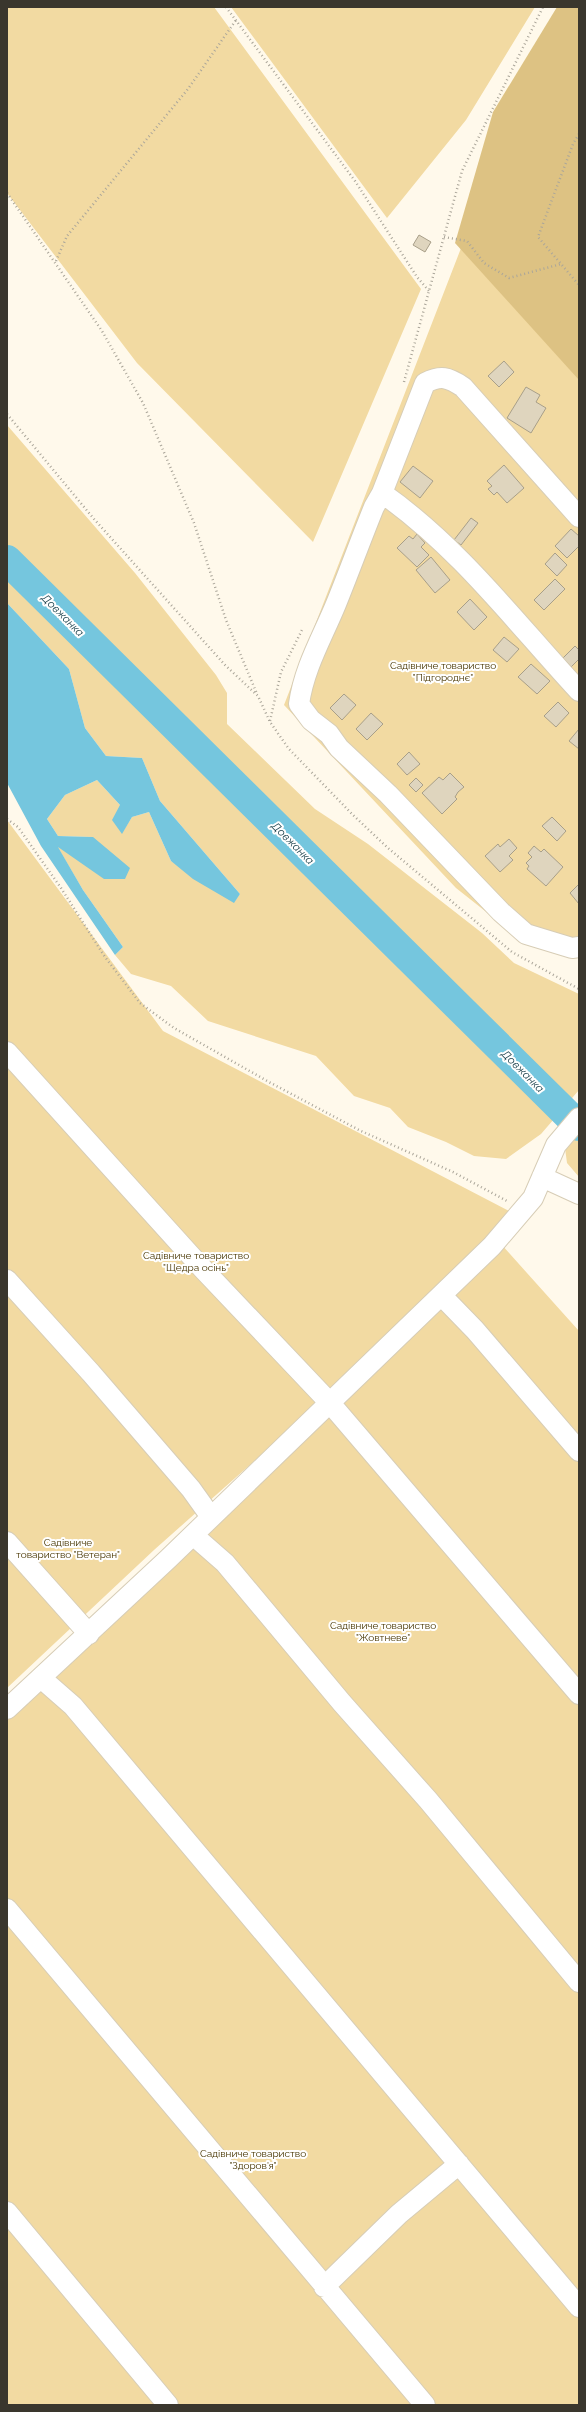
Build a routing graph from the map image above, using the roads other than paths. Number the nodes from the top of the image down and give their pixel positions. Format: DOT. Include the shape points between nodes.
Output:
graph roads {
  1 [pos="382,493"];
  2 [pos="579,517"];
  3 [pos="579,691"];
  4 [pos="579,947"];
  5 [pos="7,1052"];
  6 [pos="573,1125"];
  7 [pos="542,1177"];
  8 [pos="579,1194"];
  9 [pos="7,1280"];
  10 [pos="442,1296"];
  11 [pos="330,1403"];
  12 [pos="579,1451"];
  13 [pos="211,1518"];
  14 [pos="193,1535"];
  15 [pos="7,1542"];
  16 [pos="89,1634"];
  17 [pos="41,1678"];
  18 [pos="579,1694"];
  19 [pos="7,1709"];
  20 [pos="7,1909"];
  21 [pos="579,1982"];
  22 [pos="459,2164"];
  23 [pos="7,2212"];
  24 [pos="324,2287"];
  25 [pos="579,2307"];
  26 [pos="168,2405"];
  27 [pos="425,2405"];
  1 -- 2 [label="street" via="425,383 437,377 449,377 476,401"];
  1 -- 3 [label="street" via="411,513 489,590"];
  1 -- 4 [label="street" via="309,663 302,682 299,704 311,720 329,734 339,748 388,794 511,921 526,934 572,948"];
  5 -- 11 [label="street" via="202,1268"];
  6 -- 7 [label="street" via="556,1145"];
  7 -- 8 [label="street"];
  7 -- 10 [label="street" via="533,1198 492,1246"];
  9 -- 13 [label="street" via="191,1489"];
  10 -- 11 [label="street"];
  10 -- 12 [label="street" via="475,1330"];
  11 -- 13 [label="street"];
  11 -- 18 [label="street"];
  13 -- 14 [label="street"];
  14 -- 16 [label="street"];
  14 -- 21 [label="street" via="225,1563 433,1806"];
  15 -- 16 [label="street"];
  16 -- 17 [label="street"];
  17 -- 19 [label="street"];
  17 -- 22 [label="street" via="73,1706"];
  20 -- 24 [label="street"];
  22 -- 24 [label="street" via="399,2214"];
  22 -- 25 [label="street"];
  23 -- 26 [label="street"];
  24 -- 27 [label="street"];
}
